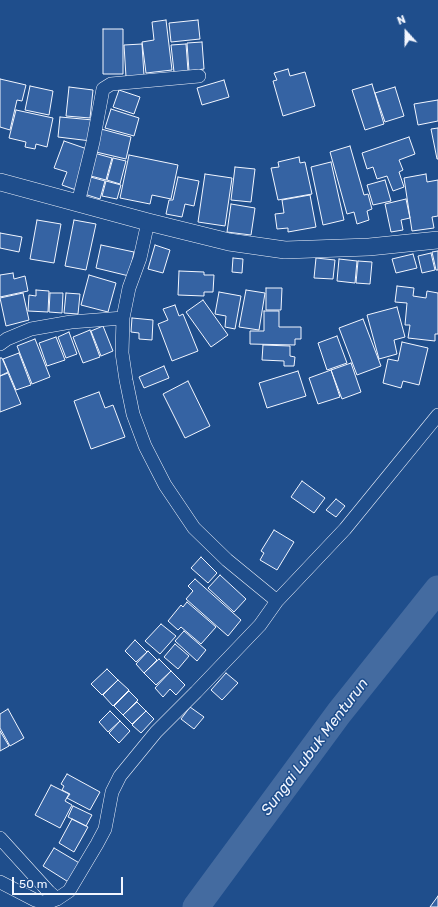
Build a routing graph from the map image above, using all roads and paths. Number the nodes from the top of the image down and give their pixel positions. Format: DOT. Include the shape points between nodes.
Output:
graph roads {
  1 [pos="199,76"];
  2 [pos="0,182"];
  3 [pos="78,204"];
  4 [pos="148,222"];
  5 [pos="438,240"];
  6 [pos="123,318"];
  7 [pos="0,344"];
  8 [pos="438,415"];
  9 [pos="277,601"];
  10 [pos="0,838"];
  11 [pos="0,882"];
  12 [pos="57,899"];
  1 -- 3 [label="street" via="111,84 103,89"];
  2 -- 3 [label="street"];
  3 -- 4 [label="street"];
  4 -- 5 [label="street" via="229,242 285,250 369,247"];
  4 -- 6 [label="street"];
  6 -- 7 [label="street" via="71,322 31,329"];
  6 -- 9 [label="street" via="122,353 133,414 145,446 165,485 194,528 227,560"];
  8 -- 9 [label="street" via="345,529"];
  9 -- 12 [label="street" via="260,625 156,732 120,776 112,792 102,837 69,891"];
  10 -- 12 [label="street"];
  11 -- 12 [label="street" via="35,900 49,902"];
}
